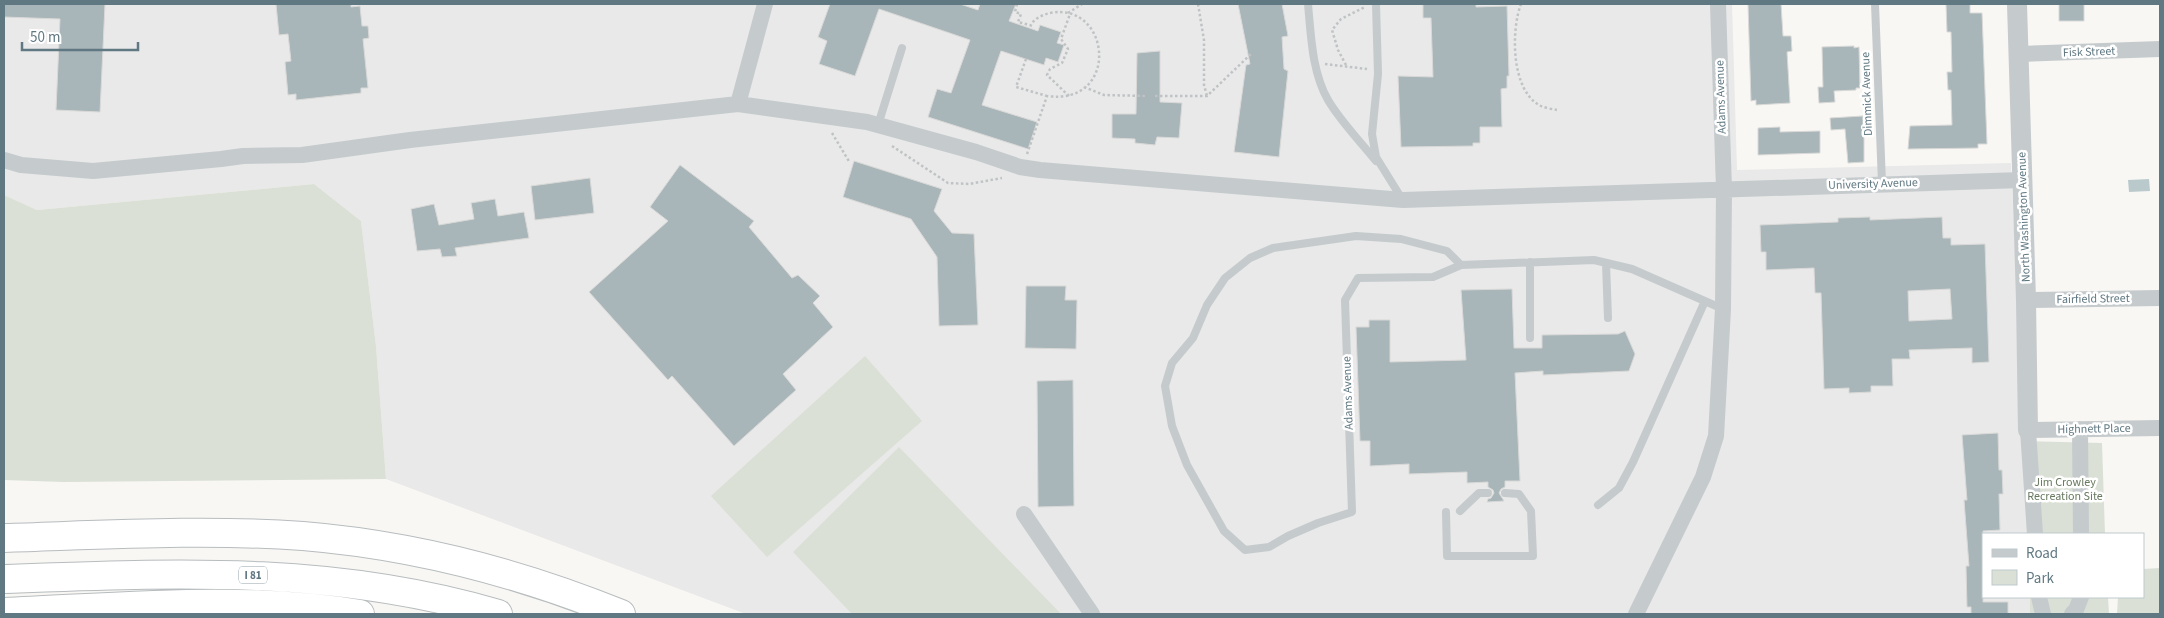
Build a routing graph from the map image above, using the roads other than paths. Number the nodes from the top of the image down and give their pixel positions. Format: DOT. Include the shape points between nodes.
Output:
graph roads {
  1 [pos="765,4"];
  2 [pos="1308,4"];
  3 [pos="1718,4"];
  4 [pos="1875,4"];
  5 [pos="2017,4"];
  6 [pos="1376,5"];
  7 [pos="902,48"];
  8 [pos="2160,49"];
  9 [pos="2018,54"];
  10 [pos="738,104"];
  11 [pos="878,125"];
  12 [pos="4,160"];
  13 [pos="1385,172"];
  14 [pos="2022,180"];
  15 [pos="1882,184"];
  16 [pos="1724,190"];
  17 [pos="1402,200"];
  18 [pos="1530,262"];
  19 [pos="1606,263"];
  20 [pos="1461,265"];
  21 [pos="2160,298"];
  22 [pos="2026,300"];
  23 [pos="1705,301"];
  24 [pos="1722,309"];
  25 [pos="1608,318"];
  26 [pos="1530,338"];
  27 [pos="2160,428"];
  28 [pos="2080,429"];
  29 [pos="2028,430"];
  30 [pos="1488,493"];
  31 [pos="1505,493"];
  32 [pos="1598,505"];
  33 [pos="1446,512"];
  34 [pos="1460,512"];
  35 [pos="1024,514"];
  36 [pos="2035,533"];
  37 [pos="2081,533"];
  38 [pos="4,538"];
  39 [pos="4,580"];
  40 [pos="2039,598"];
  41 [pos="2081,598"];
  42 [pos="187,604"];
  43 [pos="4,612"];
  44 [pos="81,614"];
  45 [pos="360,614"];
  46 [pos="498,614"];
  47 [pos="621,614"];
  48 [pos="1092,614"];
  49 [pos="1636,614"];
  50 [pos="2043,614"];
  51 [pos="2072,614"];
  1 -- 10 [label="street"];
  2 -- 13 [label="lane" via="1314,60 1328,100"];
  3 -- 16 [label="street, Adams Avenue"];
  4 -- 15 [label="lane, Dimmick Avenue"];
  5 -- 9 [label="street, North Washington Avenue"];
  6 -- 13 [label="lane" via="1378,74 1372,134 1376,157"];
  7 -- 11 [label="lane"];
  8 -- 9 [label="street, Fisk Street"];
  9 -- 14 [label="street, North Washington Avenue"];
  10 -- 11 [label="street, University Avenue"];
  10 -- 12 [label="street, University Avenue" via="302,154 243,156 93,171 21,165"];
  11 -- 17 [label="street, University Avenue" via="1020,167"];
  13 -- 17 [label="lane"];
  14 -- 15 [label="street, University Avenue"];
  14 -- 22 [label="street, North Washington Avenue"];
  15 -- 16 [label="street, University Avenue"];
  16 -- 17 [label="street, University Avenue"];
  16 -- 24 [label="street, Adams Avenue"];
  18 -- 19 [label="lane" via="1594,260"];
  18 -- 20 [label="lane"];
  18 -- 26 [label="lane"];
  19 -- 23 [label="lane" via="1632,268"];
  19 -- 25 [label="lane"];
  20 -- 20 [label="lane, Adams Avenue" via="1447,251 1401,239 1356,236 1273,248 1250,258 1224,278 1207,305 1193,338 1172,363 1165,386 1172,426 1187,465 1224,531 1245,550 1269,547 1318,522 1352,512 1344,300 1358,278 1433,277"];
  21 -- 22 [label="street, Fairfield Street"];
  22 -- 29 [label="street, North Washington Avenue"];
  23 -- 24 [label="lane"];
  23 -- 32 [label="lane" via="1633,462 1619,488"];
  24 -- 49 [label="street, Adams Avenue" via="1716,436 1703,477"];
  27 -- 28 [label="street, Highnett Place"];
  28 -- 29 [label="street, Highnett Place"];
  28 -- 37 [label="street"];
  29 -- 36 [label="street"];
  30 -- 34 [label="lane" via="1479,494"];
  31 -- 33 [label="lane" via="1519,494 1531,511 1533,556 1447,556"];
  35 -- 48 [label="street"];
  38 -- 47 [label="highway" via="186,532 304,536 361,543 480,566"];
  39 -- 46 [label="highway, I 81" via="187,574 300,577 413,593"];
  40 -- 50 [label="street"];
  41 -- 51 [label="street"];
  42 -- 43 [label="highway"];
  42 -- 44 [label="highway"];
  42 -- 45 [label="highway" via="298,607"];
}
